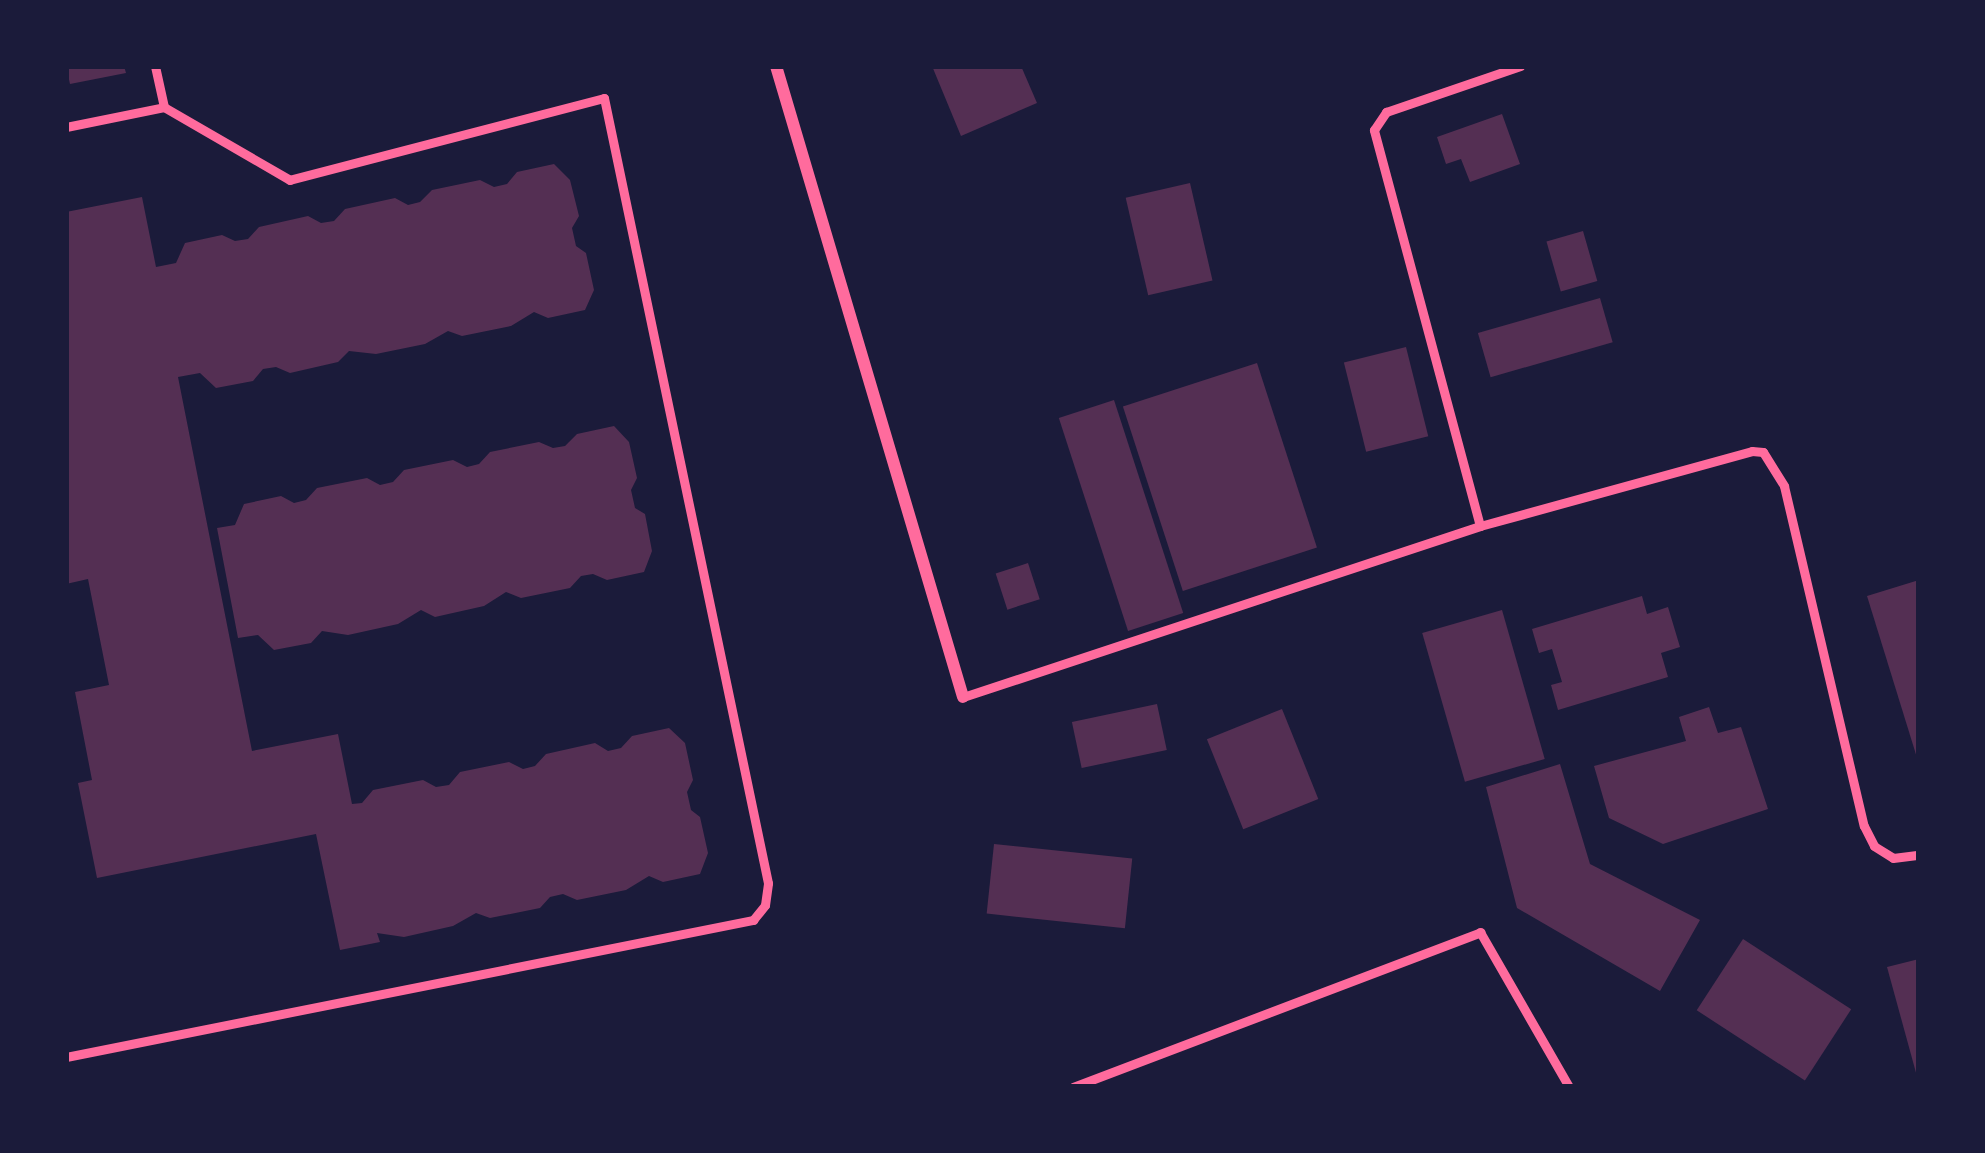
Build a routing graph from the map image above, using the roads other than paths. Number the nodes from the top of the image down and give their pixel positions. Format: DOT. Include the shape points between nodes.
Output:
graph roads {
  1 [pos="155,66"];
  2 [pos="776,66"];
  3 [pos="1520,66"];
  4 [pos="164,107"];
  5 [pos="66,127"];
  6 [pos="1480,526"];
  7 [pos="963,697"];
  8 [pos="1919,855"];
  9 [pos="66,1058"];
  10 [pos="1073,1087"];
  11 [pos="1569,1087"];
  1 -- 4 [label="lane"];
  2 -- 7 [label="street"];
  3 -- 6 [label="lane" via="1386,112 1374,130"];
  4 -- 5 [label="lane"];
  4 -- 9 [label="lane" via="290,180 604,98 768,883 753,920"];
  6 -- 7 [label="lane"];
  6 -- 8 [label="lane" via="1763,452 1784,487 1864,826 1874,846 1894,858"];
  10 -- 11 [label="lane" via="1480,932"];
}
